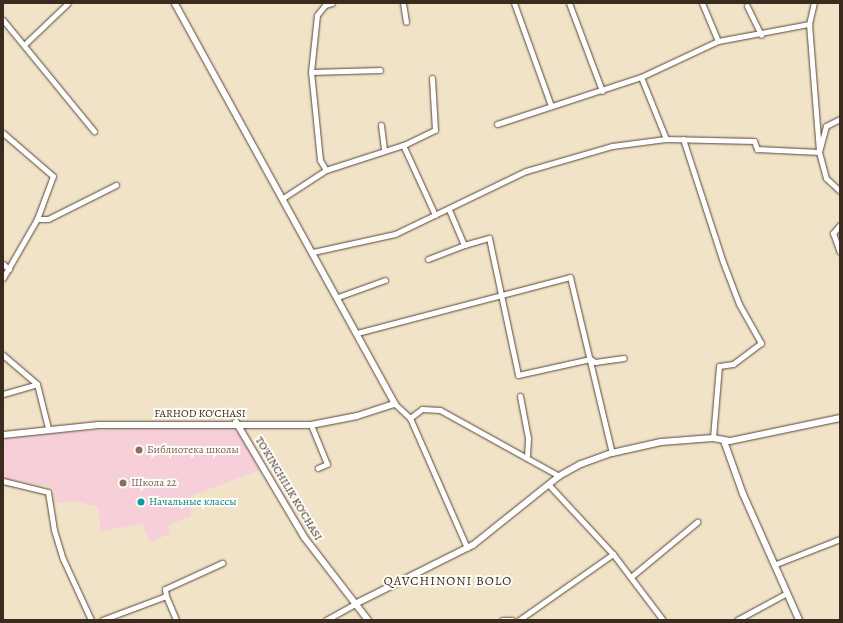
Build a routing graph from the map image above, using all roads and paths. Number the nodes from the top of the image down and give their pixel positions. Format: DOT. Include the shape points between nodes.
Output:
graph roads {
  1 [pos="68,3"];
  2 [pos="176,3"];
  3 [pos="332,3"];
  4 [pos="403,3"];
  5 [pos="514,3"];
  6 [pos="569,3"];
  7 [pos="702,3"];
  8 [pos="814,3"];
  9 [pos="747,6"];
  10 [pos="3,20"];
  11 [pos="406,22"];
  12 [pos="809,24"];
  13 [pos="761,35"];
  14 [pos="718,41"];
  15 [pos="25,44"];
  16 [pos="380,70"];
  17 [pos="311,72"];
  18 [pos="641,77"];
  19 [pos="432,78"];
  20 [pos="602,91"];
  21 [pos="552,106"];
  22 [pos="840,119"];
  23 [pos="497,124"];
  24 [pos="381,125"];
  25 [pos="94,131"];
  26 [pos="3,133"];
  27 [pos="666,139"];
  28 [pos="683,140"];
  29 [pos="403,145"];
  30 [pos="384,151"];
  31 [pos="819,152"];
  32 [pos="326,170"];
  33 [pos="116,185"];
  34 [pos="840,191"];
  35 [pos="283,198"];
  36 [pos="449,210"];
  37 [pos="435,215"];
  38 [pos="37,219"];
  39 [pos="840,225"];
  40 [pos="464,244"];
  41 [pos="313,252"];
  42 [pos="840,252"];
  43 [pos="428,259"];
  44 [pos="3,264"];
  45 [pos="9,269"];
  46 [pos="3,278"];
  47 [pos="385,280"];
  48 [pos="501,295"];
  49 [pos="338,297"];
  50 [pos="357,333"];
  51 [pos="3,355"];
  52 [pos="624,358"];
  53 [pos="590,359"];
  54 [pos="37,384"];
  55 [pos="3,394"];
  56 [pos="520,396"];
  57 [pos="395,404"];
  58 [pos="410,418"];
  59 [pos="840,418"];
  60 [pos="236,422"];
  61 [pos="311,425"];
  62 [pos="48,428"];
  63 [pos="3,435"];
  64 [pos="713,438"];
  65 [pos="724,442"];
  66 [pos="612,452"];
  67 [pos="527,458"];
  68 [pos="318,468"];
  69 [pos="559,476"];
  70 [pos="3,481"];
  71 [pos="549,485"];
  72 [pos="697,522"];
  73 [pos="840,539"];
  74 [pos="467,548"];
  75 [pos="613,554"];
  76 [pos="222,563"];
  77 [pos="776,564"];
  78 [pos="632,576"];
  79 [pos="787,593"];
  80 [pos="166,596"];
  81 [pos="355,604"];
  82 [pos="91,620"];
  83 [pos="102,620"];
  84 [pos="176,620"];
  85 [pos="326,620"];
  86 [pos="368,620"];
  87 [pos="502,620"];
  88 [pos="512,620"];
  89 [pos="520,620"];
  90 [pos="663,620"];
  91 [pos="738,620"];
  92 [pos="799,620"];
  1 -- 15 [label="street"];
  2 -- 35 [label="street"];
  3 -- 17 [label="street" via="325,5 317,15"];
  4 -- 11 [label="street"];
  5 -- 21 [label="street"];
  6 -- 20 [label="street"];
  7 -- 14 [label="street"];
  8 -- 12 [label="street"];
  9 -- 13 [label="street"];
  10 -- 15 [label="street"];
  12 -- 13 [label="street"];
  12 -- 31 [label="street"];
  13 -- 14 [label="street"];
  14 -- 18 [label="street"];
  15 -- 25 [label="street"];
  16 -- 17 [label="street"];
  17 -- 32 [label="street" via="320,160"];
  18 -- 20 [label="street"];
  18 -- 27 [label="street"];
  19 -- 29 [label="street" via="435,130"];
  20 -- 21 [label="street"];
  21 -- 23 [label="street"];
  22 -- 31 [label="street" via="826,126"];
  24 -- 30 [label="street"];
  26 -- 38 [label="street" via="52,172 51,185"];
  27 -- 28 [label="street"];
  27 -- 36 [label="street" via="638,140 526,171"];
  28 -- 31 [label="street" via="754,141 757,149"];
  28 -- 64 [label="street" via="723,262 739,304 760,343 733,364 719,366"];
  29 -- 30 [label="street"];
  29 -- 37 [label="street"];
  30 -- 32 [label="street"];
  31 -- 34 [label="street" via="826,178"];
  32 -- 35 [label="street"];
  33 -- 38 [label="street" via="48,219"];
  35 -- 41 [label="street"];
  36 -- 37 [label="street"];
  36 -- 40 [label="street"];
  37 -- 41 [label="street" via="395,234"];
  38 -- 45 [label="street"];
  39 -- 42 [label="street" via="834,233"];
  40 -- 43 [label="street"];
  40 -- 48 [label="street" via="489,238"];
  41 -- 49 [label="street"];
  44 -- 45 [label="street"];
  45 -- 46 [label="street"];
  47 -- 49 [label="street"];
  48 -- 50 [label="street"];
  48 -- 53 [label="street" via="570,278"];
  48 -- 53 [label="street" via="518,375"];
  49 -- 50 [label="street"];
  50 -- 57 [label="street"];
  51 -- 54 [label="street"];
  52 -- 53 [label="street" via="595,362"];
  53 -- 66 [label="street"];
  54 -- 55 [label="street"];
  54 -- 62 [label="street"];
  56 -- 67 [label="street" via="528,438"];
  57 -- 58 [label="street"];
  57 -- 61 [label="street, FARHOD KO'CHASI"];
  58 -- 67 [label="street" via="422,409 440,410"];
  58 -- 74 [label="street"];
  59 -- 65 [label="street"];
  60 -- 61 [label="street, FARHOD KO'CHASI"];
  60 -- 62 [label="street, FARHOD KO'CHASI"];
  60 -- 81 [label="street, TO'KINCHILIK KO'CHASI" via="304,537"];
  61 -- 68 [label="street" via="327,464"];
  62 -- 63 [label="street, FARHOD KO'CHASI"];
  64 -- 65 [label="street"];
  64 -- 66 [label="street" via="661,442"];
  65 -- 77 [label="street" via="743,494"];
  66 -- 69 [label="street"];
  67 -- 69 [label="street"];
  69 -- 71 [label="street"];
  70 -- 82 [label="street" via="48,492 54,530 63,559"];
  71 -- 74 [label="street"];
  71 -- 75 [label="street"];
  72 -- 78 [label="street"];
  73 -- 77 [label="street"];
  74 -- 81 [label="street"];
  75 -- 78 [label="street"];
  75 -- 89 [label="street"];
  76 -- 80 [label="street" via="165,589"];
  77 -- 79 [label="street"];
  78 -- 90 [label="street"];
  79 -- 91 [label="street"];
  79 -- 92 [label="street"];
  80 -- 83 [label="street"];
  80 -- 84 [label="street"];
  81 -- 85 [label="street"];
  81 -- 86 [label="street, TO'KINCHILIK KO'CHASI"];
  87 -- 88 [label="street"];
}
